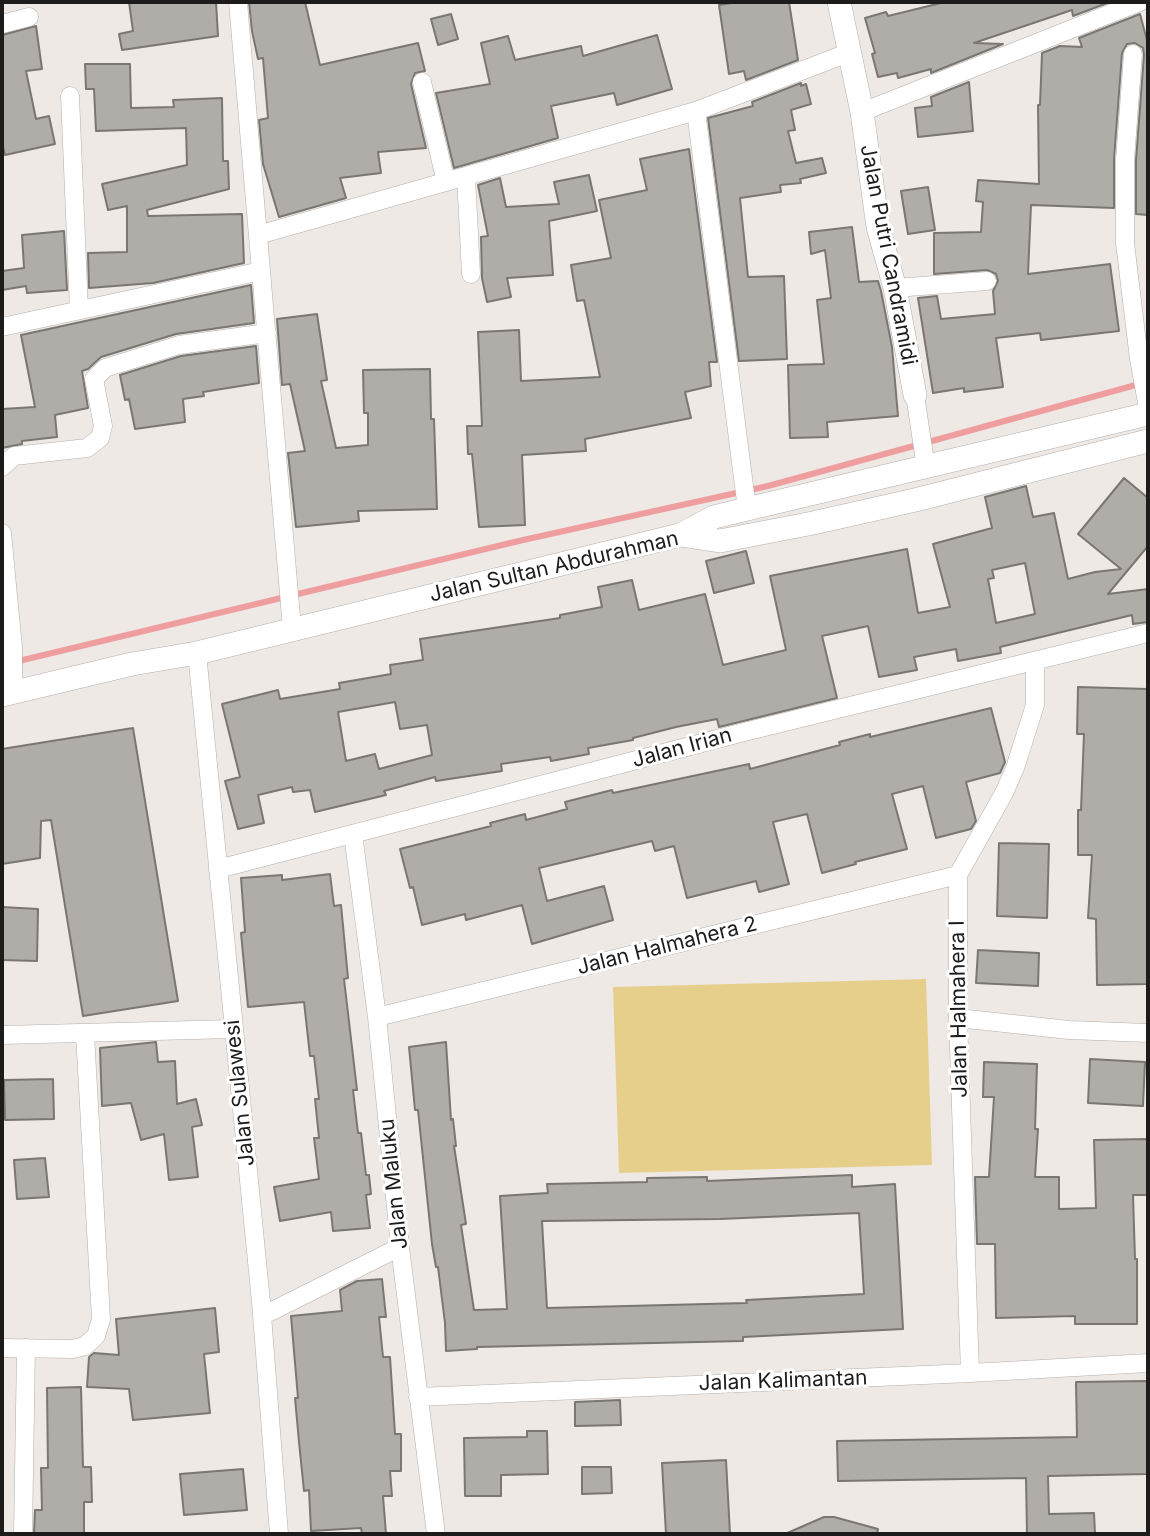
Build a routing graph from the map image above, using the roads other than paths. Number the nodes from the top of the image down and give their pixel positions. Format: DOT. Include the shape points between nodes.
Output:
graph roads {
  1 [pos="237,2"];
  2 [pos="839,2"];
  3 [pos="1140,2"];
  4 [pos="29,17"];
  5 [pos="2,24"];
  6 [pos="848,53"];
  7 [pos="1133,54"];
  8 [pos="422,82"];
  9 [pos="70,96"];
  10 [pos="696,111"];
  11 [pos="862,112"];
  12 [pos="466,176"];
  13 [pos="446,182"];
  14 [pos="258,235"];
  15 [pos="261,271"];
  16 [pos="471,274"];
  17 [pos="987,281"];
  18 [pos="895,288"];
  19 [pos="79,310"];
  20 [pos="2,327"];
  21 [pos="267,333"];
  22 [pos="915,395"];
  23 [pos="1147,407"];
  24 [pos="1148,441"];
  25 [pos="926,466"];
  26 [pos="2,467"];
  27 [pos="747,508"];
  28 [pos="2,533"];
  29 [pos="680,536"];
  30 [pos="291,617"];
  31 [pos="1148,633"];
  32 [pos="197,653"];
  33 [pos="1035,661"];
  34 [pos="9,692"];
  35 [pos="353,834"];
  36 [pos="218,869"];
  37 [pos="958,875"];
  38 [pos="376,1017"];
  39 [pos="958,1018"];
  40 [pos="233,1029"];
  41 [pos="1148,1032"];
  42 [pos="85,1034"];
  43 [pos="2,1035"];
  44 [pos="400,1247"];
  45 [pos="262,1316"];
  46 [pos="2,1348"];
  47 [pos="26,1348"];
  48 [pos="1148,1363"];
  49 [pos="970,1373"];
  50 [pos="418,1396"];
  51 [pos="23,1534"];
  52 [pos="279,1534"];
  53 [pos="436,1534"];
  1 -- 14 [label="street"];
  2 -- 6 [label="street, Jalan Putri Candramidi"];
  3 -- 11 [label="street"];
  4 -- 5 [label="street"];
  6 -- 10 [label="street"];
  6 -- 11 [label="street, Jalan Putri Candramidi"];
  7 -- 23 [label="street" via="1125,160 1125,243"];
  8 -- 13 [label="street"];
  9 -- 19 [label="street"];
  10 -- 12 [label="street"];
  10 -- 27 [label="street"];
  11 -- 18 [label="street, Jalan Putri Candramidi" via="878,227"];
  12 -- 13 [label="street"];
  12 -- 16 [label="street"];
  13 -- 14 [label="street"];
  14 -- 15 [label="street"];
  15 -- 19 [label="street"];
  15 -- 21 [label="street"];
  17 -- 18 [label="street"];
  18 -- 22 [label="street, Jalan Putri Candramidi"];
  19 -- 20 [label="street"];
  21 -- 26 [label="street" via="179,345 105,368 94,379 103,426 100,438 79,450 14,456"];
  21 -- 30 [label="street"];
  22 -- 25 [label="street, Jalan Putri Candramidi"];
  23 -- 25 [label="street"];
  24 -- 29 [label="street, Jalan Sultan Abdurahman" via="813,523 720,541"];
  25 -- 27 [label="street"];
  27 -- 29 [label="street" via="714,517"];
  28 -- 34 [label="street" via="13,647"];
  29 -- 30 [label="street, Jalan Sultan Abdurahman"];
  30 -- 32 [label="street, Jalan Sultan Abdurahman"];
  31 -- 33 [label="street, Jalan Irian"];
  32 -- 34 [label="street, Jalan Sultan Abdurahman"];
  32 -- 36 [label="street, Jalan Sulawesi"];
  33 -- 35 [label="street, Jalan Irian"];
  33 -- 37 [label="street, Jalan Halmahera I" via="1035,705 1015,768"];
  35 -- 36 [label="street, Jalan Irian"];
  35 -- 38 [label="street, Jalan Maluku"];
  36 -- 40 [label="street, Jalan Sulawesi"];
  37 -- 38 [label="street, Jalan Halmahera 2"];
  37 -- 39 [label="street, Jalan Halmahera I"];
  38 -- 44 [label="street, Jalan Maluku"];
  39 -- 41 [label="street" via="1069,1030"];
  39 -- 49 [label="street, Jalan Halmahera I"];
  40 -- 42 [label="street"];
  40 -- 45 [label="street, Jalan Sulawesi"];
  42 -- 43 [label="street"];
  42 -- 47 [label="street" via="101,1318 96,1336 85,1346"];
  44 -- 45 [label="street"];
  44 -- 50 [label="street, Jalan Maluku"];
  45 -- 52 [label="street, Jalan Sulawesi"];
  46 -- 47 [label="street"];
  47 -- 51 [label="street"];
  48 -- 49 [label="street, Jalan Kalimantan"];
  49 -- 50 [label="street, Jalan Kalimantan"];
  50 -- 53 [label="street, Jalan Maluku"];
}
